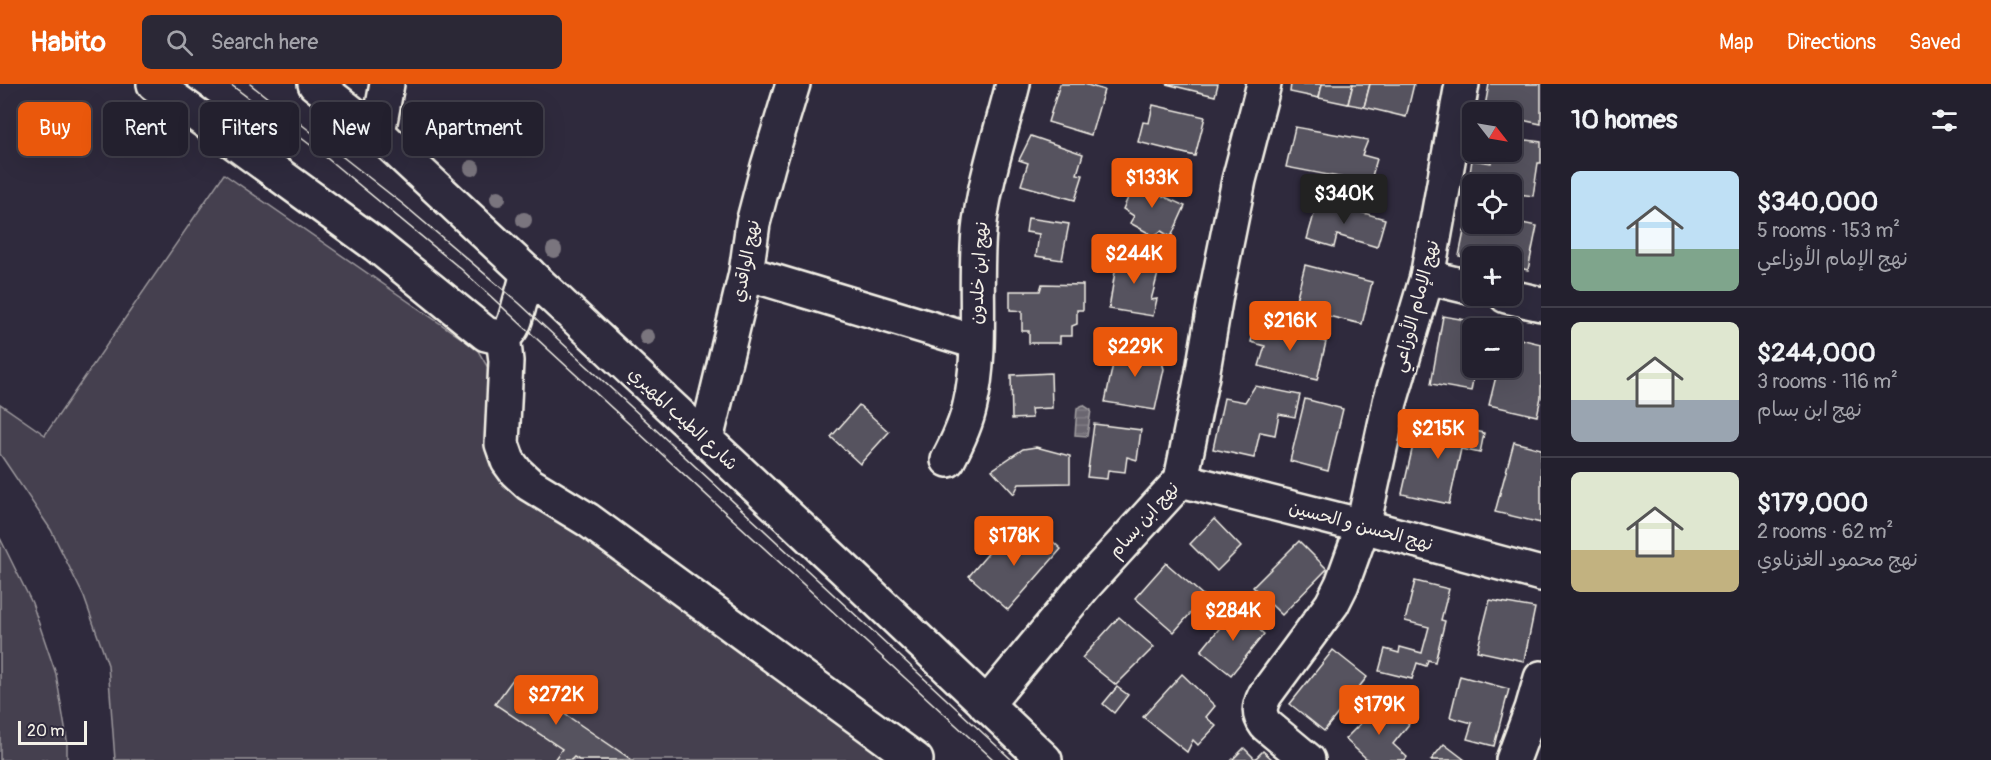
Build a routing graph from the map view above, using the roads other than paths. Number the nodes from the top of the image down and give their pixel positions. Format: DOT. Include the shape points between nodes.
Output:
graph roads {
  1 [pos="154,84"];
  2 [pos="315,84"];
  3 [pos="387,84"];
  4 [pos="793,84"];
  5 [pos="1013,84"];
  6 [pos="1264,84"];
  7 [pos="1462,84"];
  8 [pos="338,102"];
  9 [pos="384,102"];
  10 [pos="391,145"];
  11 [pos="528,273"];
  12 [pos="746,273"];
  13 [pos="1427,277"];
  14 [pos="1462,285"];
  15 [pos="1522,300"];
  16 [pos="1541,304"];
  17 [pos="503,336"];
  18 [pos="976,342"];
  19 [pos="706,440"];
  20 [pos="948,460"];
  21 [pos="1181,480"];
  22 [pos="1363,526"];
  23 [pos="1541,574"];
  24 [pos="1541,678"];
  25 [pos="986,705"];
  26 [pos="916,760"];
  27 [pos="1045,760"];
  28 [pos="1308,760"];
  29 [pos="1513,760"];
  1 -- 17 [label="street" via="368,239 486,334"];
  2 -- 8 [label="street, شارع الطيب المهيري"];
  3 -- 9 [label="street"];
  4 -- 12 [label="street, نهج الواقدي" via="756,212"];
  5 -- 18 [label="street, نهج ابن خلدون" via="988,176 979,231"];
  6 -- 21 [label="street, نهج ابن بسام" via="1223,256"];
  7 -- 13 [label="street, نهج الإمام الأوزاعي"];
  10 -- 11 [label="street, شارع الطيب المهيري"];
  11 -- 17 [label="street" via="513,328"];
  11 -- 19 [label="street, شارع الطيب المهيري"];
  12 -- 18 [label="street"];
  12 -- 19 [label="street, نهج الواقدي"];
  13 -- 14 [label="street"];
  13 -- 22 [label="street, نهج الإمام الأوزاعي" via="1390,402"];
  15 -- 16 [label="street"];
  17 -- 26 [label="street" via="506,361 501,444 516,472 588,520"];
  18 -- 20 [label="street, نهج ابن خلدون" via="970,406"];
  19 -- 25 [label="street, شارع الطيب المهيري"];
  21 -- 22 [label="street, نهج الحسن و الحسين"];
  21 -- 25 [label="street, نهج ابن بسام" via="1085,585"];
  22 -- 23 [label="street, نهج الحسن و الحسين"];
  22 -- 28 [label="street, نهج الإمام الأوزاعي" via="1332,604 1261,704 1261,718 1266,725"];
  24 -- 29 [label="street"];
  25 -- 27 [label="street, شارع الطيب المهيري"];
}
